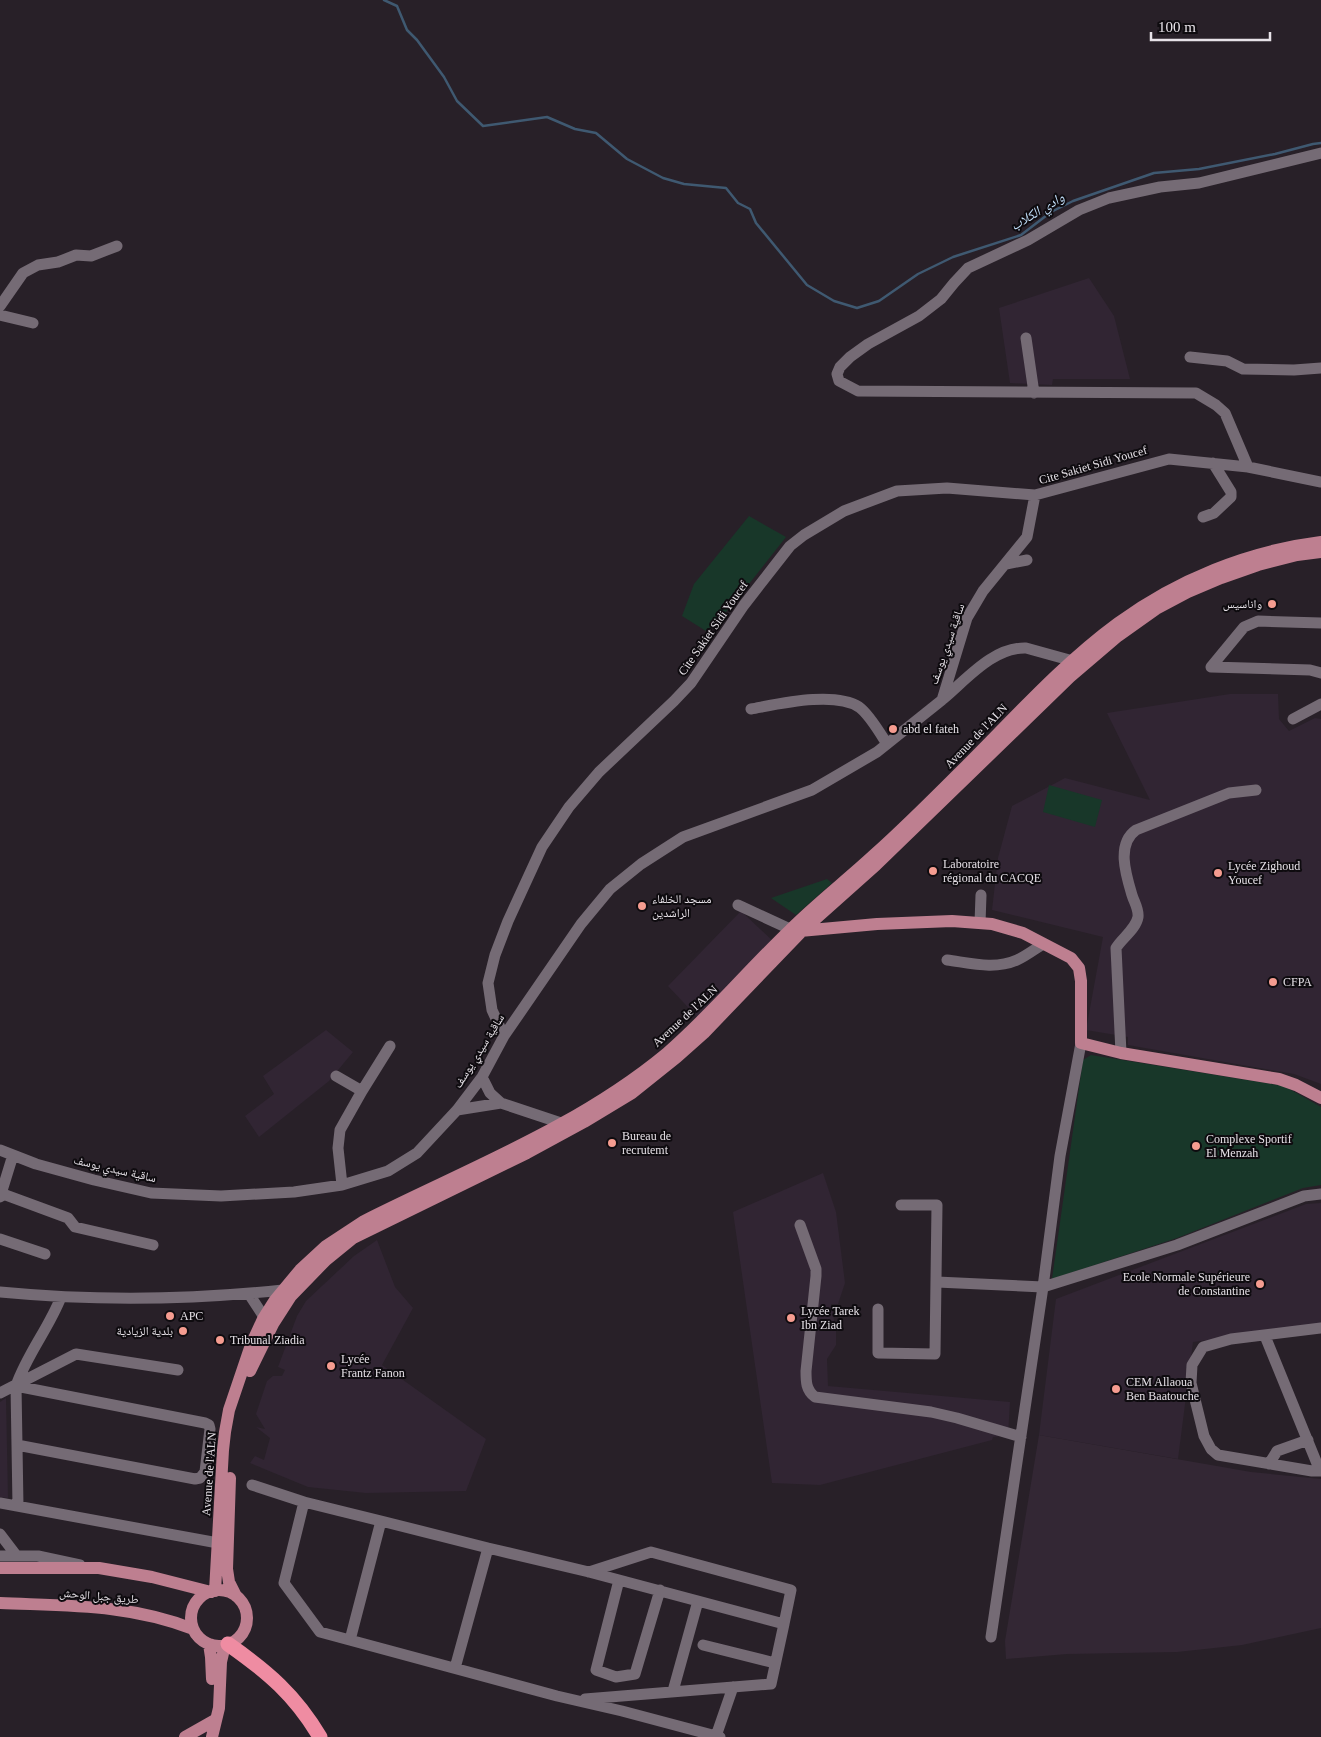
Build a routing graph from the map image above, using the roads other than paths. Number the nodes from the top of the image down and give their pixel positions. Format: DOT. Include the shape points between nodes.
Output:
graph roads {
  1 [pos="1321,153"];
  2 [pos="117,246"];
  3 [pos="0,306"];
  4 [pos="0,316"];
  5 [pos="33,323"];
  6 [pos="1026,338"];
  7 [pos="1190,356"];
  8 [pos="1321,368"];
  9 [pos="1034,393"];
  10 [pos="1212,463"];
  11 [pos="1248,467"];
  12 [pos="1321,482"];
  13 [pos="1036,495"];
  14 [pos="1203,517"];
  15 [pos="1321,542"];
  16 [pos="1321,552"];
  17 [pos="1027,560"];
  18 [pos="1006,564"];
  19 [pos="1321,623"];
  20 [pos="1077,664"];
  21 [pos="1321,673"];
  22 [pos="942,700"];
  23 [pos="1321,704"];
  24 [pos="751,709"];
  25 [pos="1293,719"];
  26 [pos="887,744"];
  27 [pos="1256,790"];
  28 [pos="981,895"];
  29 [pos="738,905"];
  30 [pos="980,923"];
  31 [pos="796,930"];
  32 [pos="1044,944"];
  33 [pos="947,960"];
  34 [pos="504,1036"];
  35 [pos="1080,1043"];
  36 [pos="390,1046"];
  37 [pos="1121,1053"];
  38 [pos="336,1076"];
  39 [pos="482,1078"];
  40 [pos="362,1091"];
  41 [pos="1321,1098"];
  42 [pos="501,1103"];
  43 [pos="457,1110"];
  44 [pos="563,1128"];
  45 [pos="0,1150"];
  46 [pos="13,1155"];
  47 [pos="342,1186"];
  48 [pos="0,1194"];
  49 [pos="1321,1194"];
  50 [pos="901,1205"];
  51 [pos="800,1225"];
  52 [pos="0,1239"];
  53 [pos="153,1246"];
  54 [pos="45,1254"];
  55 [pos="937,1282"];
  56 [pos="1043,1287"];
  57 [pos="0,1292"];
  58 [pos="287,1293"];
  59 [pos="249,1294"];
  60 [pos="61,1297"];
  61 [pos="878,1309"];
  62 [pos="268,1320"];
  63 [pos="1321,1328"];
  64 [pos="1265,1336"];
  65 [pos="178,1370"];
  66 [pos="16,1386"];
  67 [pos="0,1393"];
  68 [pos="1021,1437"];
  69 [pos="1308,1440"];
  70 [pos="17,1445"];
  71 [pos="208,1450"];
  72 [pos="223,1450"];
  73 [pos="1269,1464"];
  74 [pos="1321,1471"];
  75 [pos="252,1485"];
  76 [pos="304,1502"];
  77 [pos="0,1503"];
  78 [pos="18,1506"];
  79 [pos="381,1521"];
  80 [pos="0,1534"];
  81 [pos="218,1543"];
  82 [pos="488,1548"];
  83 [pos="16,1555"];
  84 [pos="0,1556"];
  85 [pos="0,1568"];
  86 [pos="99,1568"];
  87 [pos="589,1572"];
  88 [pos="619,1580"];
  89 [pos="660,1590"];
  90 [pos="213,1591"];
  91 [pos="236,1596"];
  92 [pos="698,1600"];
  93 [pos="0,1603"];
  94 [pos="784,1624"];
  95 [pos="193,1629"];
  96 [pos="991,1636"];
  97 [pos="350,1640"];
  98 [pos="209,1644"];
  99 [pos="703,1644"];
  100 [pos="226,1645"];
  101 [pos="775,1663"];
  102 [pos="455,1668"];
  103 [pos="733,1687"];
  104 [pos="673,1691"];
  105 [pos="574,1700"];
  106 [pos="215,1720"];
  107 [pos="718,1736"];
  108 [pos="185,1737"];
  109 [pos="212,1737"];
  110 [pos="320,1737"];
  1 -- 9 [label="street" via="1199,183 1109,198 1079,210 1028,240 968,268 934,305 868,344 850,357 837,374 838,381 858,391"];
  2 -- 3 [label="street" via="91,256 76,255 38,265 23,274"];
  4 -- 5 [label="street"];
  6 -- 9 [label="street"];
  7 -- 8 [label="street" via="1227,361 1243,369"];
  9 -- 11 [label="street" via="1196,393 1225,413"];
  10 -- 11 [label="street, Cite Sakiet Sidi Youcef"];
  10 -- 13 [label="street, Cite Sakiet Sidi Youcef" via="1169,458"];
  10 -- 14 [label="street" via="1231,497 1214,513"];
  11 -- 12 [label="street, Cite Sakiet Sidi Youcef"];
  13 -- 18 [label="street, ساقية سيدي يوسف" via="1027,538"];
  13 -- 34 [label="street, Cite Sakiet Sidi Youcef" via="947,488 897,491 844,511 790,546 744,605 691,683 599,772 569,807 542,847 495,955 488,983 492,1010"];
  15 -- 20 [label="main road" via="1251,556 1160,594 1121,621"];
  16 -- 20 [label="main road" via="1258,565 1188,592"];
  17 -- 18 [label="street"];
  18 -- 22 [label="street, ساقية سيدي يوسف" via="983,591 967,618"];
  19 -- 21 [label="street" via="1258,621 1244,628 1212,667"];
  20 -- 22 [label="street, ساقية سيدي يوسف" via="1026,648 1000,652"];
  20 -- 31 [label="main road" via="876,865"];
  22 -- 26 [label="street, ساقية سيدي يوسف"];
  23 -- 25 [label="street"];
  24 -- 26 [label="street" via="806,700 844,701 859,707"];
  26 -- 34 [label="street, ساقية سيدي يوسف" via="812,790 683,837 641,864 610,889 581,924"];
  27 -- 37 [label="street" via="1229,793 1129,835 1124,858 1138,911 1136,923 1116,948"];
  28 -- 30 [label="street"];
  29 -- 31 [label="street"];
  30 -- 31 [label="main road" via="912,922"];
  30 -- 32 [label="main road" via="1023,933"];
  31 -- 44 [label="main road" via="704,1033 677,1057 632,1093"];
  32 -- 33 [label="street" via="1007,964 993,966"];
  32 -- 35 [label="main road" via="1071,958 1079,968"];
  34 -- 39 [label="street, ساقية سيدي يوسف"];
  35 -- 37 [label="main road"];
  35 -- 56 [label="street" via="1060,1156"];
  36 -- 40 [label="street"];
  37 -- 41 [label="main road" via="1279,1078"];
  38 -- 40 [label="street"];
  39 -- 42 [label="street"];
  39 -- 43 [label="street, ساقية سيدي يوسف"];
  40 -- 47 [label="street" via="340,1130 338,1148"];
  42 -- 43 [label="street"];
  42 -- 44 [label="street"];
  43 -- 47 [label="street, ساقية سيدي يوسف" via="417,1153 388,1172"];
  44 -- 58 [label="main road" via="526,1153 353,1238"];
  45 -- 46 [label="street, ساقية سيدي يوسف"];
  46 -- 47 [label="street, ساقية سيدي يوسف" via="94,1180 151,1193 221,1196"];
  46 -- 48 [label="street"];
  48 -- 53 [label="street" via="68,1218 75,1227"];
  49 -- 56 [label="street" via="1304,1196 1177,1245"];
  50 -- 55 [label="street" via="937,1205"];
  51 -- 68 [label="street" via="816,1269 806,1371 809,1393 815,1397 931,1412"];
  52 -- 54 [label="street"];
  55 -- 56 [label="street"];
  55 -- 61 [label="street" via="935,1354 878,1353"];
  56 -- 68 [label="street"];
  57 -- 60 [label="street"];
  58 -- 59 [label="street"];
  58 -- 62 [label="main road"];
  59 -- 60 [label="street"];
  59 -- 62 [label="street"];
  60 -- 66 [label="street" via="22,1368"];
  62 -- 72 [label="main road, Avenue de l'ALN" via="251,1345 235,1390"];
  62 -- 91 [label="main road" via="242,1391 232,1431 227,1569"];
  63 -- 64 [label="street"];
  64 -- 69 [label="street"];
  64 -- 73 [label="street" via="1231,1339 1203,1347 1192,1365 1191,1382 1204,1436 1211,1449 1218,1455"];
  65 -- 66 [label="street" via="76,1354"];
  66 -- 67 [label="street"];
  66 -- 70 [label="street"];
  66 -- 71 [label="street" via="205,1423 210,1429"];
  68 -- 96 [label="street"];
  69 -- 73 [label="street" via="1274,1454"];
  69 -- 74 [label="street"];
  70 -- 71 [label="street" via="195,1479 205,1472"];
  70 -- 78 [label="street"];
  71 -- 72 [label="street"];
  72 -- 81 [label="main road, Avenue de l'ALN"];
  73 -- 74 [label="street"];
  75 -- 76 [label="street"];
  76 -- 79 [label="street"];
  76 -- 97 [label="street" via="284,1583 320,1632"];
  77 -- 78 [label="street"];
  78 -- 81 [label="street"];
  79 -- 82 [label="street"];
  79 -- 97 [label="street"];
  80 -- 83 [label="street"];
  81 -- 90 [label="main road, Avenue de l'ALN"];
  82 -- 87 [label="street"];
  82 -- 102 [label="street"];
  83 -- 84 [label="street, طريق جبل الوحش"];
  83 -- 86 [label="street, طريق جبل الوحش"];
  85 -- 86 [label="main road, طريق جبل الوحش"];
  86 -- 90 [label="main road, طريق جبل الوحش"];
  87 -- 88 [label="street"];
  87 -- 94 [label="street" via="651,1552 790,1590"];
  88 -- 89 [label="street"];
  88 -- 89 [label="street" via="596,1670 616,1677 635,1674"];
  89 -- 92 [label="street"];
  90 -- 91 [label="main road"];
  90 -- 95 [label="main road" via="201,1597 194,1606"];
  91 -- 100 [label="main road" via="245,1609 246,1622 242,1633"];
  92 -- 94 [label="street"];
  92 -- 104 [label="street"];
  93 -- 95 [label="main road, طريق جبل الوحش" via="126,1610"];
  94 -- 101 [label="street"];
  95 -- 98 [label="main road"];
  97 -- 102 [label="street"];
  98 -- 100 [label="main road"];
  98 -- 106 [label="main road" via="211,1709"];
  99 -- 101 [label="street"];
  100 -- 106 [label="main road"];
  100 -- 110 [label="highway" via="283,1688 306,1714"];
  101 -- 103 [label="street" via="771,1684"];
  102 -- 105 [label="street"];
  103 -- 104 [label="street"];
  103 -- 107 [label="street"];
  104 -- 105 [label="street"];
  105 -- 107 [label="street"];
  106 -- 108 [label="main road"];
  106 -- 109 [label="main road"];
}
